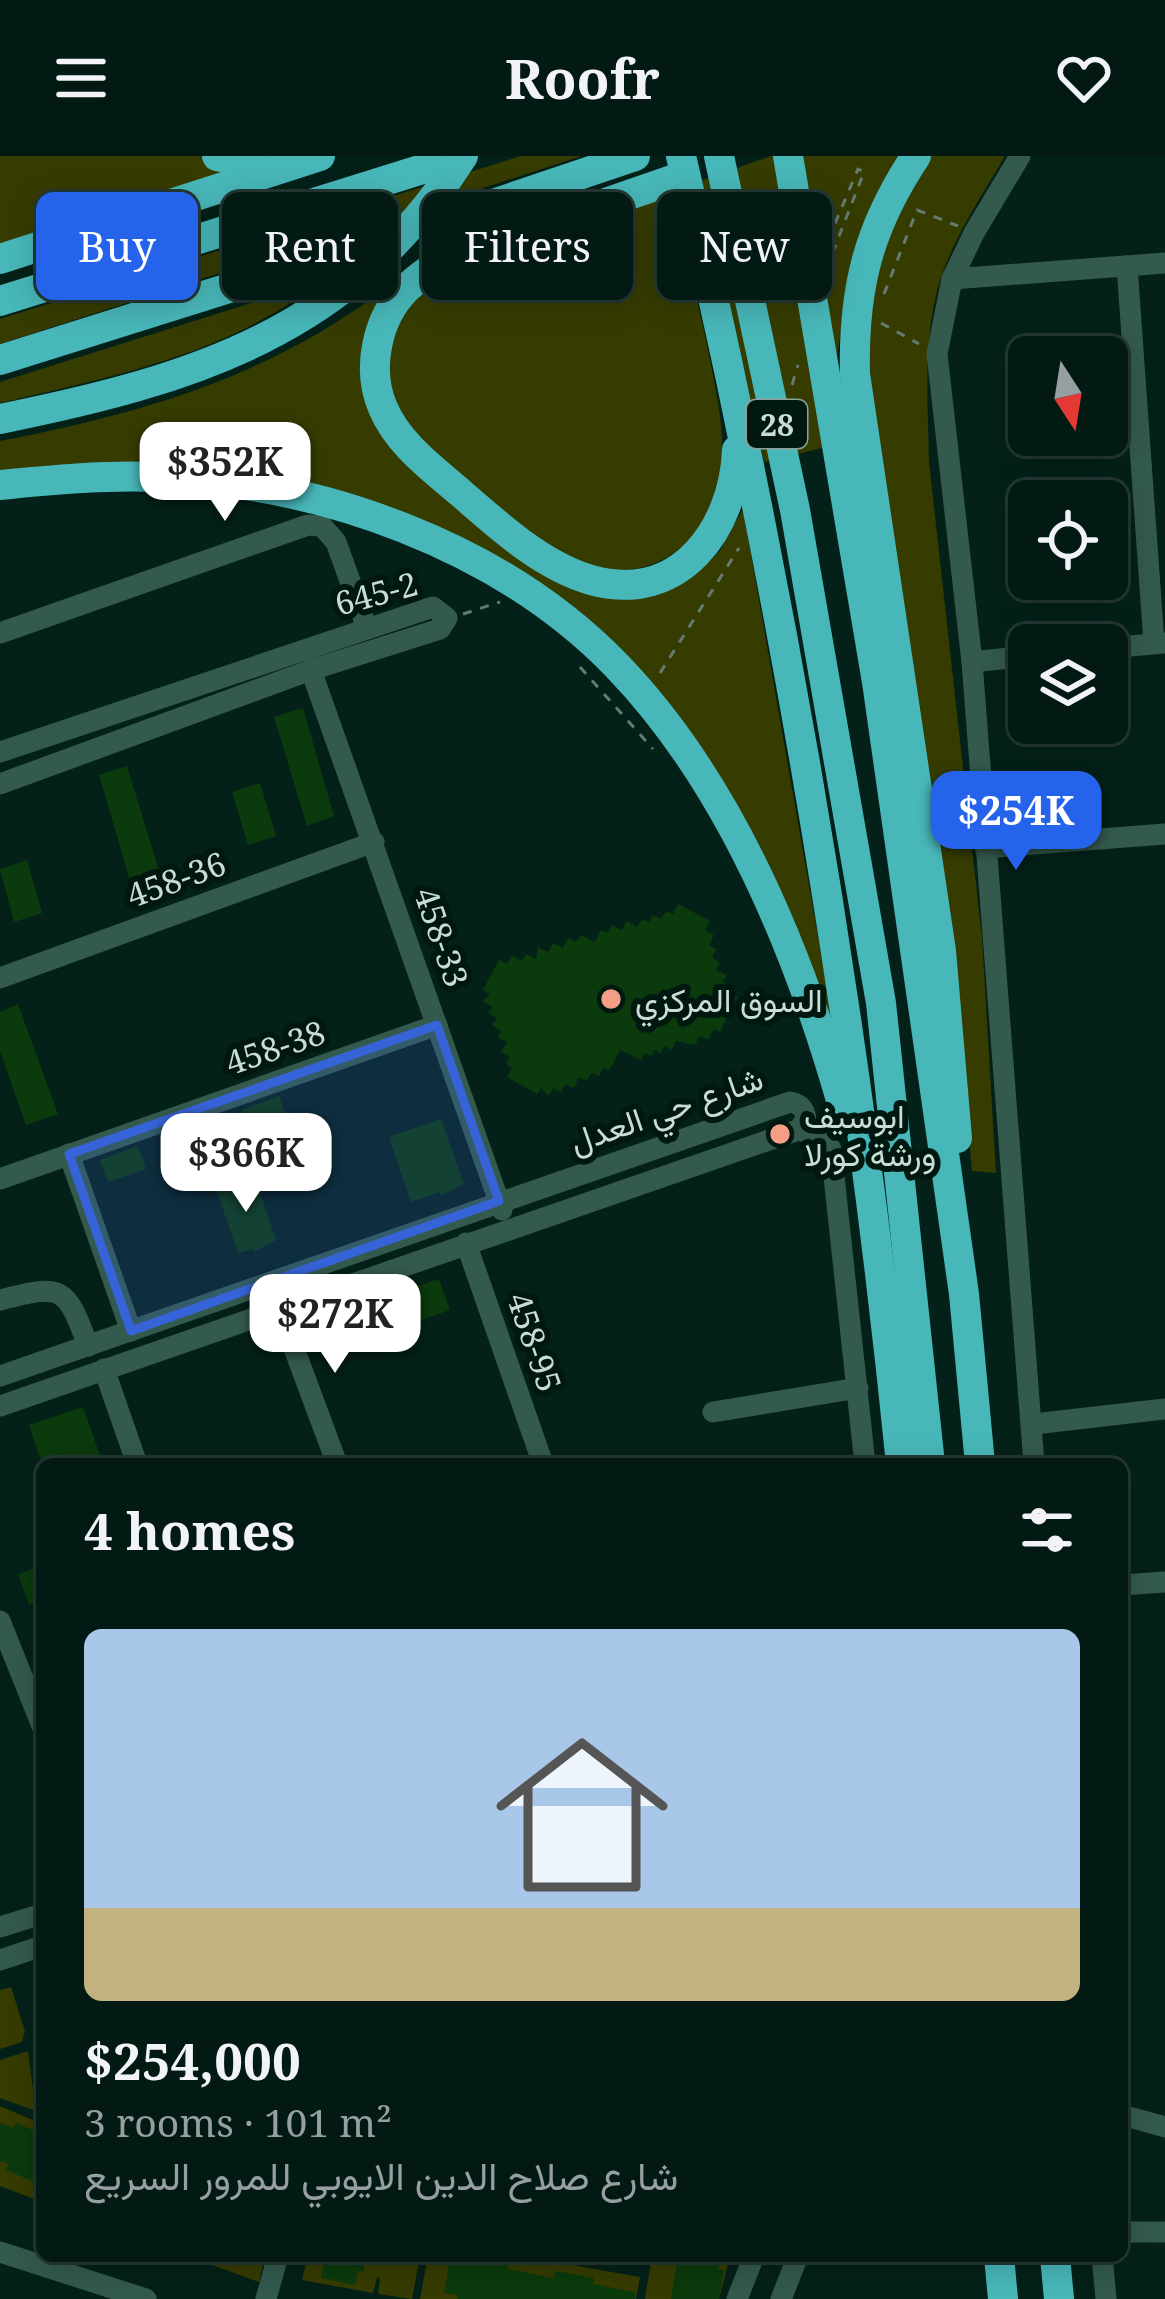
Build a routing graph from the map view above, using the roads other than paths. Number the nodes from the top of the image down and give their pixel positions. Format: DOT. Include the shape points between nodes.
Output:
graph roads {
  1 [pos="217,156"];
  2 [pos="318,156"];
  3 [pos="635,156"];
  4 [pos="788,156"];
  5 [pos="916,156"];
  6 [pos="1020,156"];
  7 [pos="453,160"];
  8 [pos="708,163"];
  9 [pos="529,192"];
  10 [pos="0,259"];
  11 [pos="1165,263"];
  12 [pos="1126,266"];
  13 [pos="952,279"];
  14 [pos="222,290"];
  15 [pos="0,301"];
  16 [pos="0,360"];
  17 [pos="734,388"];
  18 [pos="0,419"];
  19 [pos="1165,461"];
  20 [pos="1141,463"];
  21 [pos="0,485"];
  22 [pos="367,628"];
  23 [pos="0,634"];
  24 [pos="1159,643"];
  25 [pos="1128,646"];
  26 [pos="1008,658"];
  27 [pos="319,659"];
  28 [pos="972,662"];
  29 [pos="0,752"];
  30 [pos="0,784"];
  31 [pos="1165,834"];
  32 [pos="374,842"];
  33 [pos="985,848"];
  34 [pos="0,978"];
  35 [pos="437,1025"];
  36 [pos="798,1130"];
  37 [pos="69,1154"];
  38 [pos="0,1179"];
  39 [pos="499,1201"];
  40 [pos="508,1228"];
  41 [pos="875,1237"];
  42 [pos="466,1243"];
  43 [pos="964,1294"];
  44 [pos="0,1300"];
  45 [pos="279,1307"];
  46 [pos="131,1330"];
  47 [pos="88,1346"];
  48 [pos="890,1353"];
  49 [pos="856,1360"];
  50 [pos="104,1370"];
  51 [pos="0,1376"];
  52 [pos="858,1388"];
  53 [pos="0,1406"];
  54 [pos="1165,1409"];
  55 [pos="712,1412"];
  56 [pos="1034,1424"];
  57 [pos="135,1458"];
  58 [pos="335,1458"];
  59 [pos="541,1458"];
  60 [pos="864,1458"];
  61 [pos="900,1458"];
  62 [pos="929,1458"];
  63 [pos="979,1458"];
  64 [pos="1034,1458"];
  65 [pos="1165,1582"];
  66 [pos="1128,1585"];
  67 [pos="0,1622"];
  68 [pos="36,1710"];
  69 [pos="36,1916"];
  70 [pos="3,1926"];
  71 [pos="9,1957"];
  72 [pos="1128,2117"];
  73 [pos="1165,2127"];
  74 [pos="1128,2232"];
  75 [pos="1165,2232"];
  76 [pos="0,2252"];
  77 [pos="276,2262"];
  78 [pos="751,2262"];
  79 [pos="796,2262"];
  80 [pos="1000,2262"];
  81 [pos="1056,2262"];
  82 [pos="1103,2262"];
  83 [pos="146,2299"];
  84 [pos="266,2299"];
  85 [pos="736,2299"];
  86 [pos="781,2299"];
  87 [pos="1003,2299"];
  88 [pos="1059,2299"];
  89 [pos="1106,2299"];
  1 -- 2 [label="highway" via="250,164"];
  2 -- 10 [label="highway"];
  3 -- 9 [label="highway"];
  4 -- 43 [label="highway, 28" via="878,682"];
  5 -- 43 [label="highway" via="859,281 855,374 948,1003"];
  6 -- 13 [label="street"];
  7 -- 15 [label="highway"];
  7 -- 18 [label="highway" via="440,188 380,257 284,329 175,376"];
  8 -- 17 [label="highway"];
  8 -- 17 [label="highway" via="433,266 402,293 381,331 376,385 393,428 487,515 533,551 607,583 648,580 706,545 736,479"];
  8 -- 62 [label="highway, 28" via="759,330 829,694 881,1003"];
  11 -- 12 [label="street"];
  12 -- 13 [label="street"];
  12 -- 20 [label="street"];
  13 -- 28 [label="street" via="937,354"];
  14 -- 16 [label="highway"];
  17 -- 41 [label="highway" via="836,956"];
  19 -- 20 [label="street"];
  20 -- 24 [label="street"];
  21 -- 41 [label="highway" via="158,477 297,496 444,548 584,636 676,738 758,881 841,1096"];
  22 -- 23 [label="street" via="336,542 322,526 308,525"];
  22 -- 27 [label="street, 645-2"];
  22 -- 27 [label="street, 645-2" via="433,608 447,619 440,629"];
  24 -- 25 [label="street"];
  26 -- 28 [label="street"];
  27 -- 29 [label="street, 645-2"];
  27 -- 30 [label="street, 645-2"];
  27 -- 32 [label="street, 458-33"];
  28 -- 33 [label="street"];
  31 -- 33 [label="street"];
  32 -- 34 [label="street, 458-36"];
  32 -- 35 [label="street, 458-33"];
  33 -- 56 [label="street"];
  35 -- 37 [label="street, 458-38"];
  35 -- 39 [label="street, 458-33"];
  36 -- 39 [label="street, شارع حي العدل" via="806,1111 790,1102"];
  36 -- 40 [label="street, شارع حي العدل"];
  36 -- 49 [label="street" via="831,1149"];
  37 -- 38 [label="street, 458-38"];
  37 -- 46 [label="street"];
  39 -- 40 [label="street, 458-33"];
  39 -- 46 [label="street, شارع حي العدل"];
  40 -- 42 [label="street, شارع حي العدل"];
  41 -- 48 [label="highway"];
  42 -- 45 [label="street, شارع حي العدل"];
  42 -- 59 [label="street, 458-95"];
  43 -- 63 [label="highway"];
  44 -- 47 [label="street" via="47,1288 64,1292"];
  45 -- 50 [label="street, شارع حي العدل"];
  45 -- 58 [label="street"];
  46 -- 47 [label="street, شارع حي العدل"];
  47 -- 51 [label="street, شارع حي العدل"];
  48 -- 49 [label="street"];
  48 -- 61 [label="highway"];
  49 -- 52 [label="street"];
  50 -- 53 [label="street, شارع حي العدل"];
  50 -- 57 [label="street"];
  52 -- 55 [label="street"];
  52 -- 60 [label="street"];
  54 -- 56 [label="street"];
  56 -- 64 [label="street"];
  65 -- 66 [label="street"];
  67 -- 68 [label="street"];
  69 -- 70 [label="street"];
  70 -- 71 [label="street"];
  72 -- 73 [label="street"];
  74 -- 75 [label="street"];
  76 -- 83 [label="street"];
  77 -- 84 [label="street"];
  78 -- 85 [label="street"];
  79 -- 86 [label="street"];
  80 -- 87 [label="highway"];
  81 -- 88 [label="highway"];
  82 -- 89 [label="street"];
}
